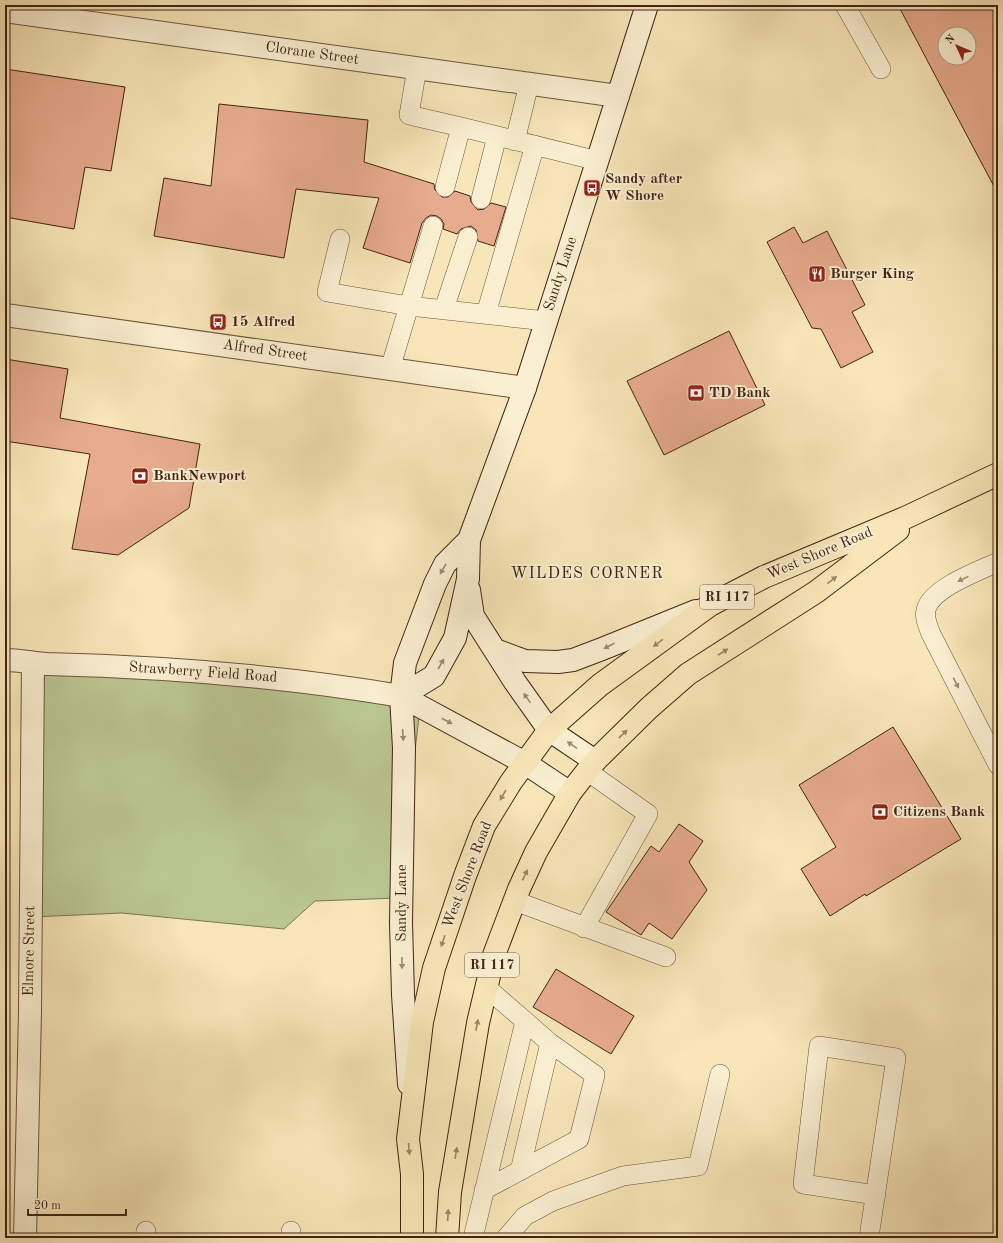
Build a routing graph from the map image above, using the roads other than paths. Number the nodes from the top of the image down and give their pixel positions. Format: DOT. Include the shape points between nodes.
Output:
graph roads {
  1 [pos="647,5"];
  2 [pos="846,5"];
  3 [pos="5,11"];
  4 [pos="417,68"];
  5 [pos="881,69"];
  6 [pos="528,84"];
  7 [pos="618,96"];
  8 [pos="461,127"];
  9 [pos="497,136"];
  10 [pos="515,141"];
  11 [pos="535,145"];
  12 [pos="598,161"];
  13 [pos="445,187"];
  14 [pos="481,199"];
  15 [pos="433,226"];
  16 [pos="468,237"];
  17 [pos="340,239"];
  18 [pos="409,306"];
  19 [pos="444,309"];
  20 [pos="5,314"];
  21 [pos="486,314"];
  22 [pos="546,321"];
  23 [pos="390,369"];
  24 [pos="525,388"];
  25 [pos="998,474"];
  26 [pos="930,507"];
  27 [pos="469,540"];
  28 [pos="998,562"];
  29 [pos="468,580"];
  30 [pos="710,605"];
  31 [pos="495,650"];
  32 [pos="5,660"];
  33 [pos="33,664"];
  34 [pos="401,696"];
  35 [pos="549,730"];
  36 [pos="524,763"];
  37 [pos="998,765"];
  38 [pos="591,766"];
  39 [pos="570,793"];
  40 [pos="514,901"];
  41 [pos="584,928"];
  42 [pos="666,957"];
  43 [pos="487,988"];
  44 [pos="525,1021"];
  45 [pos="550,1043"];
  46 [pos="720,1074"];
  47 [pos="411,1110"];
  48 [pos="520,1171"];
  49 [pos="484,1190"];
  50 [pos="876,1195"];
  51 [pos="25,1238"];
  52 [pos="412,1238"];
  53 [pos="447,1238"];
  54 [pos="473,1238"];
  55 [pos="506,1238"];
  56 [pos="868,1238"];
  1 -- 7 [label="street, Sandy Lane"];
  2 -- 5 [label="lane"];
  3 -- 4 [label="street, Clorane Street"];
  4 -- 6 [label="street, Clorane Street"];
  4 -- 8 [label="lane" via="409,115"];
  6 -- 7 [label="street, Clorane Street"];
  6 -- 10 [label="lane"];
  7 -- 12 [label="street, Sandy Lane"];
  8 -- 9 [label="lane"];
  8 -- 13 [label="lane"];
  9 -- 10 [label="lane"];
  9 -- 14 [label="lane"];
  10 -- 11 [label="lane"];
  11 -- 12 [label="lane"];
  11 -- 21 [label="lane"];
  12 -- 22 [label="street, Sandy Lane"];
  15 -- 18 [label="lane"];
  16 -- 19 [label="lane"];
  17 -- 18 [label="lane" via="327,292"];
  18 -- 19 [label="lane"];
  18 -- 23 [label="lane"];
  19 -- 21 [label="lane"];
  20 -- 23 [label="street, Alfred Street"];
  21 -- 22 [label="lane"];
  22 -- 24 [label="street, Sandy Lane"];
  23 -- 24 [label="street, Alfred Street"];
  24 -- 27 [label="street, Sandy Lane"];
  25 -- 26 [label="main road, West Shore Road / RI 117"];
  26 -- 30 [label="main road, West Shore Road / RI 117" via="764,577"];
  38 -- 26 [label="main road, West Shore Road / RI 117, one-way" via="649,708 688,674 816,592"];
  27 -- 29 [label="street, Sandy Lane"];
  27 -- 34 [label="street, Sandy Lane, one-way" via="445,564 435,584 405,663"];
  28 -- 37 [label="lane, one-way" via="948,586 929,602 926,610 926,620"];
  29 -- 31 [label="street" via="473,616"];
  34 -- 29 [label="street, Sandy Lane, one-way" via="434,676 455,638"];
  30 -- 31 [label="street, one-way" via="573,660 525,661"];
  30 -- 35 [label="main road, West Shore Road / RI 117, one-way" via="600,685"];
  35 -- 31 [label="street, one-way"];
  32 -- 33 [label="street, Strawberry Field Road"];
  33 -- 34 [label="street, Strawberry Field Road" via="280,679"];
  33 -- 51 [label="street, Elmore Street"];
  34 -- 36 [label="street, Strawberry Field Road, one-way"];
  34 -- 47 [label="street, Sandy Lane, one-way" via="404,748 402,971"];
  35 -- 36 [label="main road, West Shore Road / RI 117"];
  38 -- 35 [label="street, one-way"];
  36 -- 39 [label="street, Strawberry Field Road"];
  36 -- 47 [label="main road, West Shore Road / RI 117, one-way" via="484,826 434,968 422,1022"];
  38 -- 39 [label="main road, West Shore Road / RI 117"];
  38 -- 41 [label="lane" via="648,814"];
  40 -- 39 [label="main road, West Shore Road / RI 117, one-way" via="536,852"];
  40 -- 41 [label="lane"];
  40 -- 43 [label="main road, West Shore Road / RI 117" via="494,955"];
  41 -- 42 [label="lane"];
  43 -- 44 [label="lane"];
  53 -- 43 [label="main road, West Shore Road / RI 117, one-way" via="450,1192 478,1023"];
  44 -- 45 [label="lane"];
  44 -- 49 [label="lane"];
  45 -- 48 [label="lane"];
  45 -- 48 [label="lane" via="595,1075 579,1139"];
  46 -- 55 [label="lane" via="698,1166 623,1176 553,1202 525,1216"];
  47 -- 52 [label="main road, West Shore Road / RI 117, one-way" via="408,1139 412,1174"];
  48 -- 49 [label="lane"];
  49 -- 54 [label="lane"];
  50 -- 50 [label="lane" via="896,1058 819,1046 803,1184"];
  50 -- 56 [label="lane"];
}
